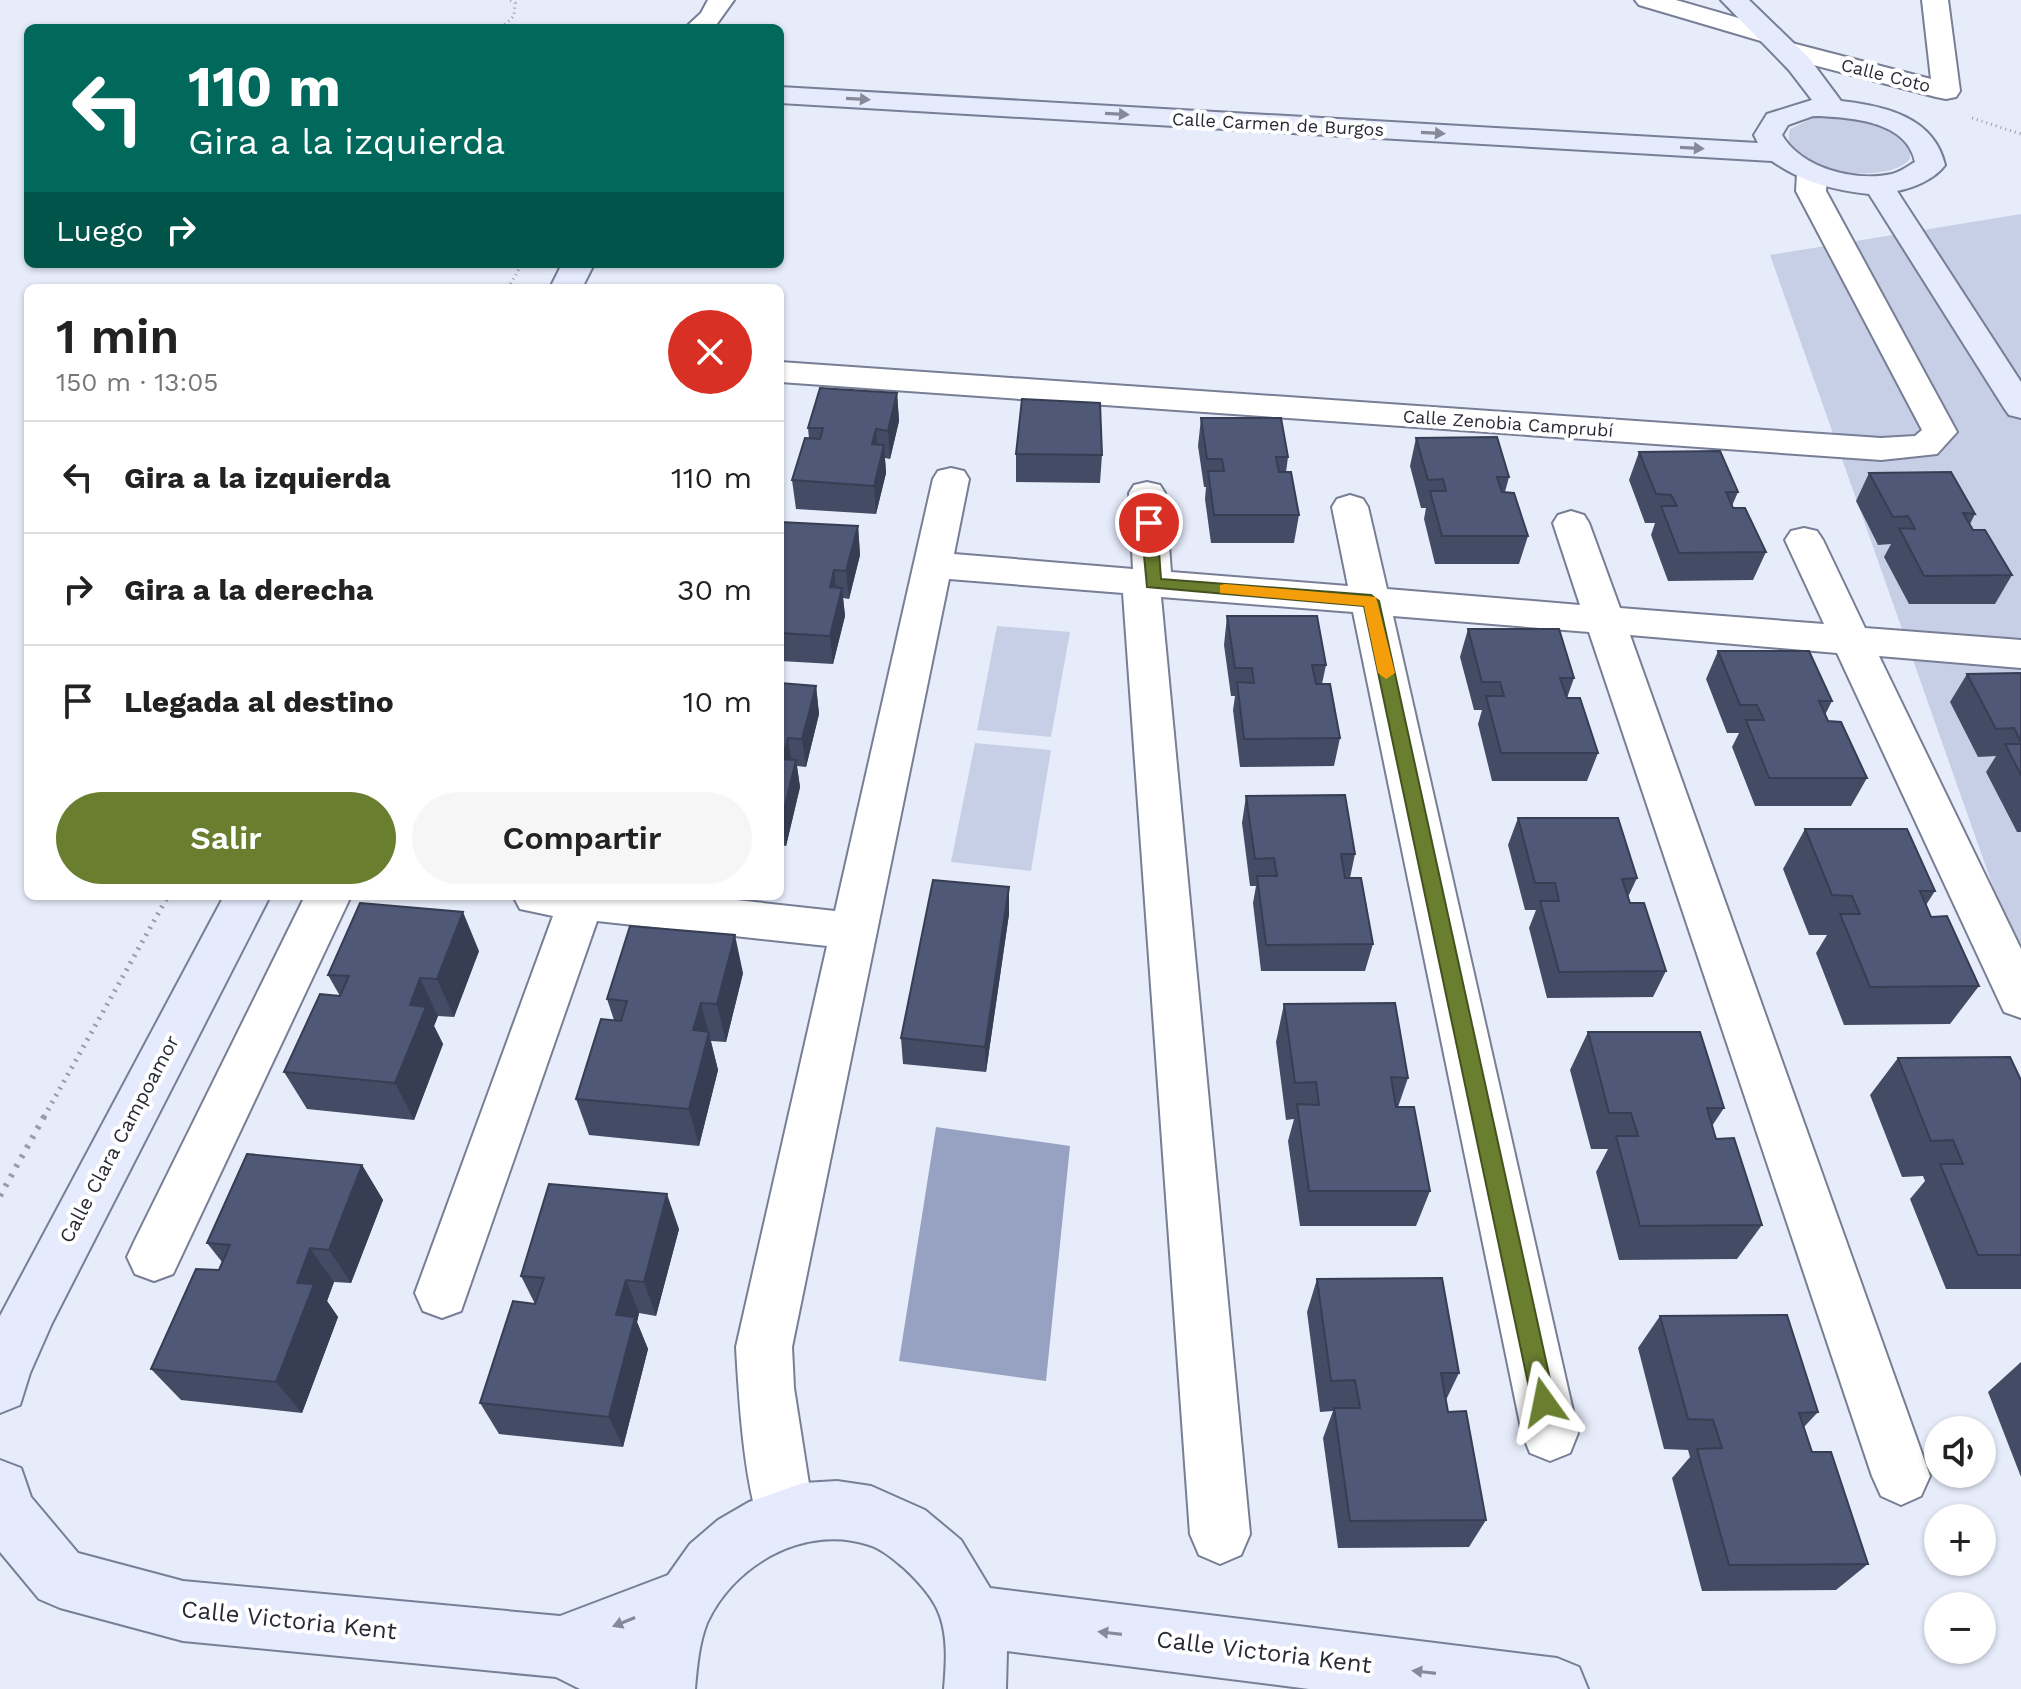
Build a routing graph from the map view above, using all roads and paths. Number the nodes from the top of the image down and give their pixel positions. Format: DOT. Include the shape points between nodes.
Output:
graph roads {
  1 [pos="510,0"];
  2 [pos="1648,0"];
  3 [pos="1734,0"];
  4 [pos="1935,0"];
  5 [pos="505,24"];
  6 [pos="1778,42"];
  7 [pos="784,70"];
  8 [pos="784,95"];
  9 [pos="1832,108"];
  10 [pos="1772,140"];
  11 [pos="1812,174"];
  12 [pos="1878,185"];
  13 [pos="784,372"];
  14 [pos="2021,408"];
  15 [pos="951,479"];
  16 [pos="1147,493"];
  17 [pos="1350,507"];
  18 [pos="1571,523"];
  19 [pos="1804,540"];
  20 [pos="932,565"];
  21 [pos="1147,583"];
  22 [pos="1371,601"];
  23 [pos="1605,620"];
  24 [pos="1852,640"];
  25 [pos="2021,654"];
  26 [pos="166,900"];
  27 [pos="245,900"];
  28 [pos="326,900"];
  29 [pos="566,900"];
  30 [pos="584,900"];
  31 [pos="854,931"];
  32 [pos="2021,998"];
  33 [pos="0,1196"];
  34 [pos="154,1257"];
  35 [pos="442,1293"];
  36 [pos="0,1386"];
  37 [pos="1550,1433"];
  38 [pos="1901,1476"];
  39 [pos="2,1500"];
  40 [pos="785,1516"];
  41 [pos="1220,1534"];
  42 [pos="688,1597"];
  43 [pos="971,1616"];
  44 [pos="560,1647"];
  45 [pos="647,1689"];
  46 [pos="664,1689"];
  47 [pos="975,1689"];
  48 [pos="1557,1689"];
  1 -- 5 [label="path" via="515,3 514,16"];
  2 -- 6 [label="street"];
  3 -- 6 [label="street"];
  4 -- 6 [label="street, Calle Coto" via="1946,91"];
  6 -- 9 [label="street"];
  7 -- 10 [label="street, Calle Carmen de Burgos"];
  8 -- 10 [label="street, Calle Carmen de Burgos, one-way"];
  9 -- 10 [label="street" via="1777,118"];
  9 -- 12 [label="street" via="1905,127 1930,153 1930,165 1920,175"];
  10 -- 11 [label="street"];
  11 -- 12 [label="street"];
  11 -- 13 [label="street, Calle Zenobia Camprubí" via="1811,191 1940,432 1925,446 1881,449"];
  12 -- 14 [label="street"];
  15 -- 20 [label="street"];
  16 -- 21 [label="street"];
  17 -- 22 [label="street"];
  18 -- 23 [label="street"];
  19 -- 24 [label="street"];
  20 -- 21 [label="street"];
  20 -- 31 [label="street"];
  21 -- 22 [label="street"];
  21 -- 41 [label="street"];
  22 -- 23 [label="street"];
  22 -- 37 [label="street"];
  23 -- 24 [label="street"];
  23 -- 38 [label="street"];
  24 -- 25 [label="street"];
  24 -- 32 [label="street"];
  26 -- 33 [label="path"];
  27 -- 36 [label="street, Calle Clara Campoamor" via="33,1305"];
  28 -- 34 [label="street"];
  29 -- 35 [label="street"];
  30 -- 31 [label="street"];
  31 -- 40 [label="street" via="764,1347"];
  39 -- 44 [label="street, Calle Victoria Kent" via="60,1578 183,1611"];
  40 -- 42 [label="street" via="748,1534 715,1560"];
  40 -- 43 [label="street" via="832,1508 878,1515 918,1538 950,1571"];
  42 -- 44 [label="street, Calle Victoria Kent, one-way"];
  42 -- 46 [label="street" via="669,1645"];
  43 -- 47 [label="street" via="978,1657"];
  48 -- 43 [label="street, Calle Victoria Kent, one-way"];
  44 -- 45 [label="street, Calle Victoria Kent"];
}
